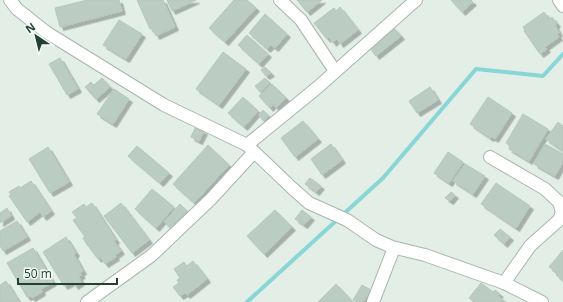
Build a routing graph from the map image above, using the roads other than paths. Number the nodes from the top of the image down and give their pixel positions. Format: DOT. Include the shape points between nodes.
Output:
graph roads {
  1 [pos="10,0"];
  2 [pos="280,0"];
  3 [pos="416,0"];
  4 [pos="559,0"];
  5 [pos="563,6"];
  6 [pos="336,72"];
  7 [pos="251,148"];
  8 [pos="490,157"];
  9 [pos="394,248"];
  10 [pos="504,283"];
  11 [pos="540,301"];
  12 [pos="87,302"];
  13 [pos="373,302"];
  1 -- 7 [label="street" via="17,9 46,32 157,101"];
  2 -- 6 [label="street" via="301,20"];
  3 -- 6 [label="street"];
  4 -- 5 [label="street"];
  6 -- 7 [label="street"];
  7 -- 9 [label="street" via="309,203 347,220 376,240"];
  7 -- 12 [label="street" via="212,199 152,256"];
  8 -- 10 [label="street" via="545,190 559,202 562,212 559,220 530,246"];
  9 -- 10 [label="street" via="425,255"];
  9 -- 13 [label="street"];
  10 -- 11 [label="street"];
}
